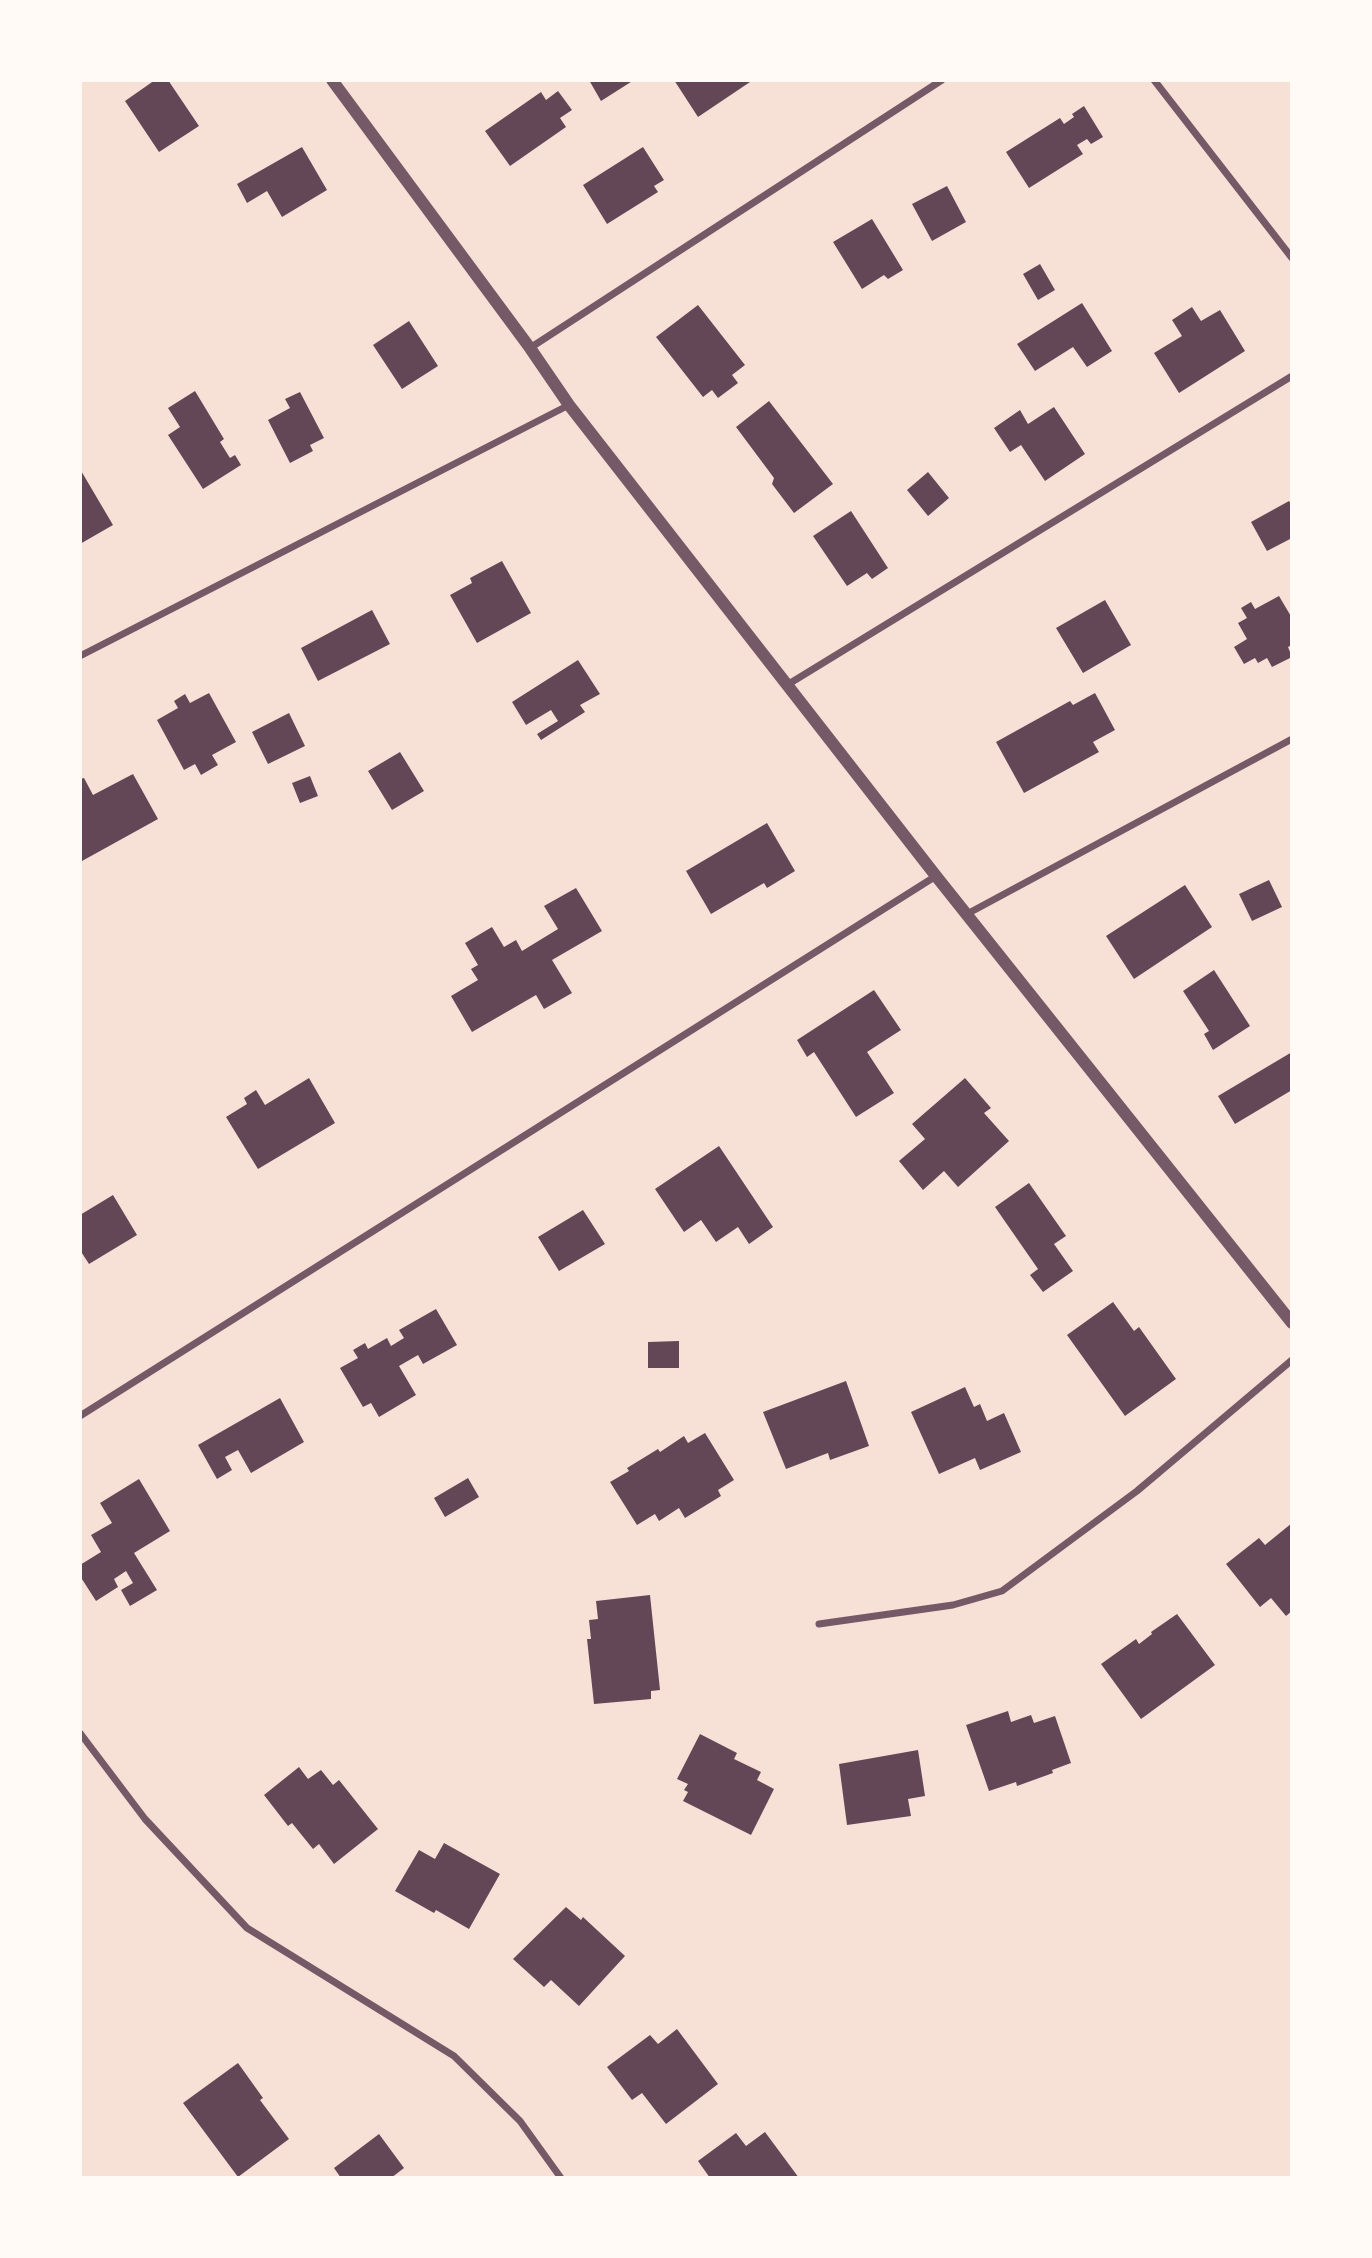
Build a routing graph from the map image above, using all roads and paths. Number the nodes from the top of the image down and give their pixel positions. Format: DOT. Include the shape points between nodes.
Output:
graph roads {
  1 [pos="332,80"];
  2 [pos="942,80"];
  3 [pos="1154,80"];
  4 [pos="1292,258"];
  5 [pos="530,348"];
  6 [pos="1292,376"];
  7 [pos="569,405"];
  8 [pos="80,656"];
  9 [pos="787,685"];
  10 [pos="1292,739"];
  11 [pos="936,876"];
  12 [pos="967,914"];
  13 [pos="1291,1322"];
  14 [pos="1292,1360"];
  15 [pos="80,1416"];
  16 [pos="819,1624"];
  17 [pos="80,1733"];
  18 [pos="561,2178"];
  1 -- 5 [label="street"];
  2 -- 5 [label="street"];
  3 -- 4 [label="street"];
  5 -- 7 [label="street"];
  6 -- 9 [label="street"];
  7 -- 8 [label="street"];
  7 -- 9 [label="street"];
  9 -- 11 [label="street"];
  10 -- 12 [label="street"];
  11 -- 12 [label="street"];
  11 -- 15 [label="street"];
  12 -- 13 [label="street"];
  14 -- 16 [label="street" via="1137,1491 1002,1591 953,1605"];
  17 -- 18 [label="street" via="145,1819 247,1928 454,2056 520,2121"];
}
